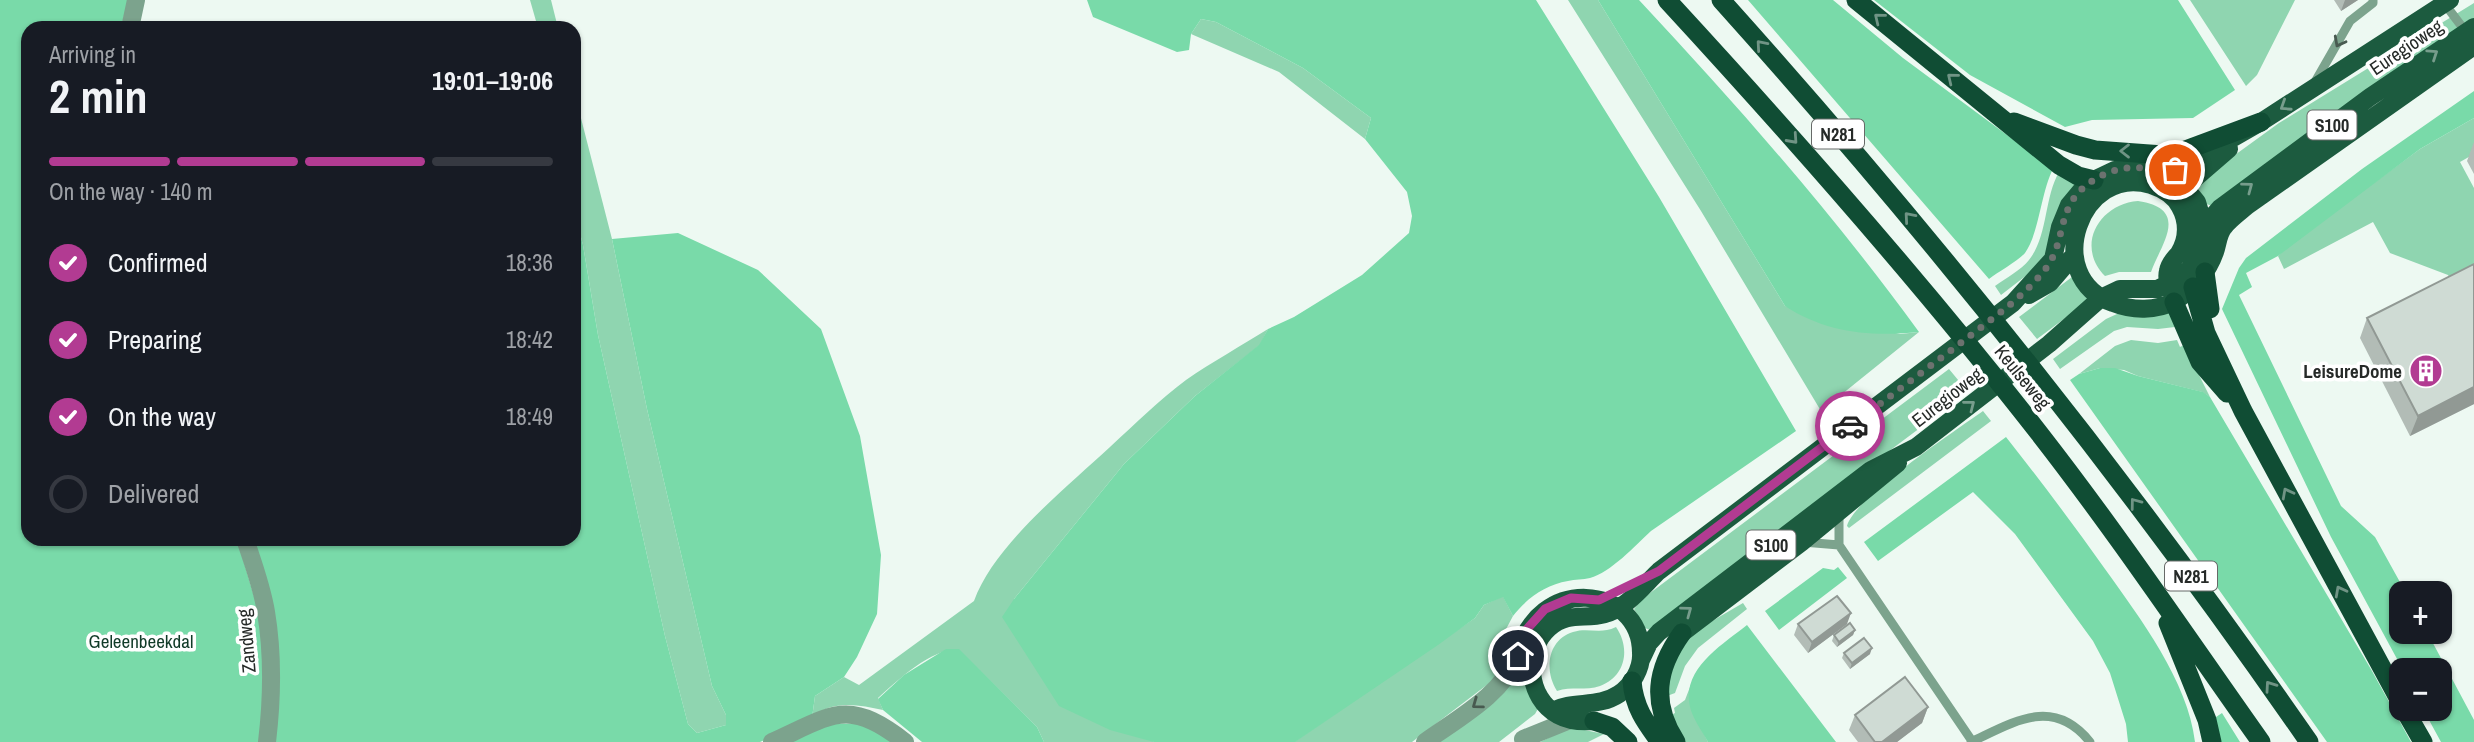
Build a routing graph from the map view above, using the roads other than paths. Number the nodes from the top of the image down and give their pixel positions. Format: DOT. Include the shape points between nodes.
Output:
graph roads {
  1 [pos="136,0"];
  2 [pos="1667,0"];
  3 [pos="1721,0"];
  4 [pos="1856,0"];
  5 [pos="2373,0"];
  6 [pos="2447,2"];
  7 [pos="132,21"];
  8 [pos="2472,35"];
  9 [pos="2310,90"];
  10 [pos="2003,118"];
  11 [pos="2260,122"];
  12 [pos="2162,173"];
  13 [pos="2094,180"];
  14 [pos="2185,187"];
  15 [pos="2167,192"];
  16 [pos="2203,236"];
  17 [pos="2074,255"];
  18 [pos="2196,275"];
  19 [pos="2171,293"];
  20 [pos="2101,298"];
  21 [pos="2013,303"];
  22 [pos="2121,306"];
  23 [pos="2049,344"];
  24 [pos="2243,411"];
  25 [pos="1916,447"];
  26 [pos="1839,513"];
  27 [pos="1802,542"];
  28 [pos="1839,545"];
  29 [pos="247,546"];
  30 [pos="1659,571"];
  31 [pos="2155,592"];
  32 [pos="1599,600"];
  33 [pos="1617,608"];
  34 [pos="1682,633"];
  35 [pos="1518,656"];
  36 [pos="1642,660"];
  37 [pos="1632,681"];
  38 [pos="2389,681"];
  39 [pos="1552,711"];
  40 [pos="1570,720"];
  41 [pos="1594,721"];
  42 [pos="2411,721"];
  43 [pos="1521,741"];
  44 [pos="267,742"];
  45 [pos="772,742"];
  46 [pos="905,742"];
  47 [pos="1425,742"];
  48 [pos="1628,742"];
  49 [pos="1660,742"];
  50 [pos="1676,742"];
  51 [pos="1971,742"];
  52 [pos="2090,742"];
  53 [pos="2212,742"];
  54 [pos="2261,742"];
  55 [pos="2309,742"];
  56 [pos="2423,742"];
  1 -- 7 [label="street"];
  2 -- 31 [label="highway, Keulseweg / N281, one-way" via="1925,290 2040,435"];
  55 -- 3 [label="highway, Keulseweg / N281, one-way" via="2200,588 1954,269"];
  10 -- 4 [label="highway, one-way"];
  5 -- 9 [label="lane, Euregioweg, one-way" via="2350,21"];
  6 -- 8 [label="lane"];
  6 -- 9 [label="main road, Euregioweg / S100"];
  16 -- 8 [label="main road, Euregioweg / S100, one-way" via="2220,208 2350,111"];
  8 -- 18 [label="main road, Euregioweg / S100" via="2225,225 2217,248"];
  9 -- 11 [label="main road, Euregioweg / S100, one-way"];
  11 -- 10 [label="highway, one-way" via="2163,155 2076,145"];
  10 -- 13 [label="highway" via="2059,165"];
  11 -- 12 [label="main road, Euregioweg / S100" via="2179,169"];
  11 -- 14 [label="main road, Euregioweg / S100"];
  12 -- 13 [label="main road, S100" via="2127,168"];
  12 -- 14 [label="main road, S100"];
  13 -- 21 [label="main road, Euregioweg / S100" via="2069,205 2053,259"];
  14 -- 15 [label="main road, S100"];
  14 -- 16 [label="main road" via="2199,209"];
  15 -- 17 [label="main road" via="2134,183 2101,195 2078,223"];
  15 -- 19 [label="main road" via="2181,208 2186,229 2168,271"];
  16 -- 18 [label="main road, S100"];
  17 -- 20 [label="main road, S100" via="2080,275"];
  17 -- 21 [label="main road, Euregioweg / S100" via="2050,283"];
  18 -- 19 [label="main road, S100"];
  18 -- 24 [label="highway" via="2226,350"];
  19 -- 20 [label="main road, S100" via="2120,289"];
  19 -- 22 [label="main road, S100" via="2146,309"];
  19 -- 24 [label="highway" via="2200,362"];
  20 -- 22 [label="main road, S100"];
  20 -- 23 [label="main road, Euregioweg / S100"];
  21 -- 30 [label="main road, Euregioweg / S100"];
  22 -- 23 [label="main road, Euregioweg / S100"];
  25 -- 23 [label="main road, Euregioweg / S100, one-way"];
  38 -- 24 [label="highway, one-way"];
  25 -- 26 [label="main road, S100"];
  36 -- 25 [label="main road, Euregioweg / S100, one-way" via="1648,643 1660,632 1871,470"];
  26 -- 27 [label="main road, S100"];
  26 -- 28 [label="lane"];
  27 -- 28 [label="lane"];
  27 -- 34 [label="main road, S100"];
  28 -- 51 [label="lane"];
  29 -- 44 [label="street, Zandweg" via="269,637"];
  30 -- 32 [label="main road, Euregioweg / S100"];
  30 -- 33 [label="main road, Euregioweg / S100"];
  31 -- 53 [label="highway, N281"];
  31 -- 54 [label="highway, Keulseweg / N281"];
  32 -- 33 [label="main road, S100"];
  32 -- 35 [label="main road, S100" via="1571,598 1545,609 1527,629"];
  33 -- 36 [label="main road, S100" via="1639,636"];
  33 -- 39 [label="main road, S100" via="1604,615 1569,617 1541,637 1532,659 1533,682"];
  34 -- 50 [label="highway" via="1668,653 1660,684 1664,719"];
  35 -- 47 [label="street, S100, one-way" via="1492,693"];
  36 -- 37 [label="main road, S100"];
  37 -- 39 [label="main road, S100" via="1607,701 1575,703"];
  37 -- 49 [label="highway" via="1636,705"];
  39 -- 40 [label="main road"];
  39 -- 43 [label="street"];
  40 -- 41 [label="main road"];
  40 -- 43 [label="street"];
  41 -- 48 [label="highway" via="1612,727"];
  42 -- 56 [label="highway"];
  45 -- 46 [label="street" via="846,714 881,723"];
  51 -- 52 [label="lane" via="2033,715 2060,718"];
}
